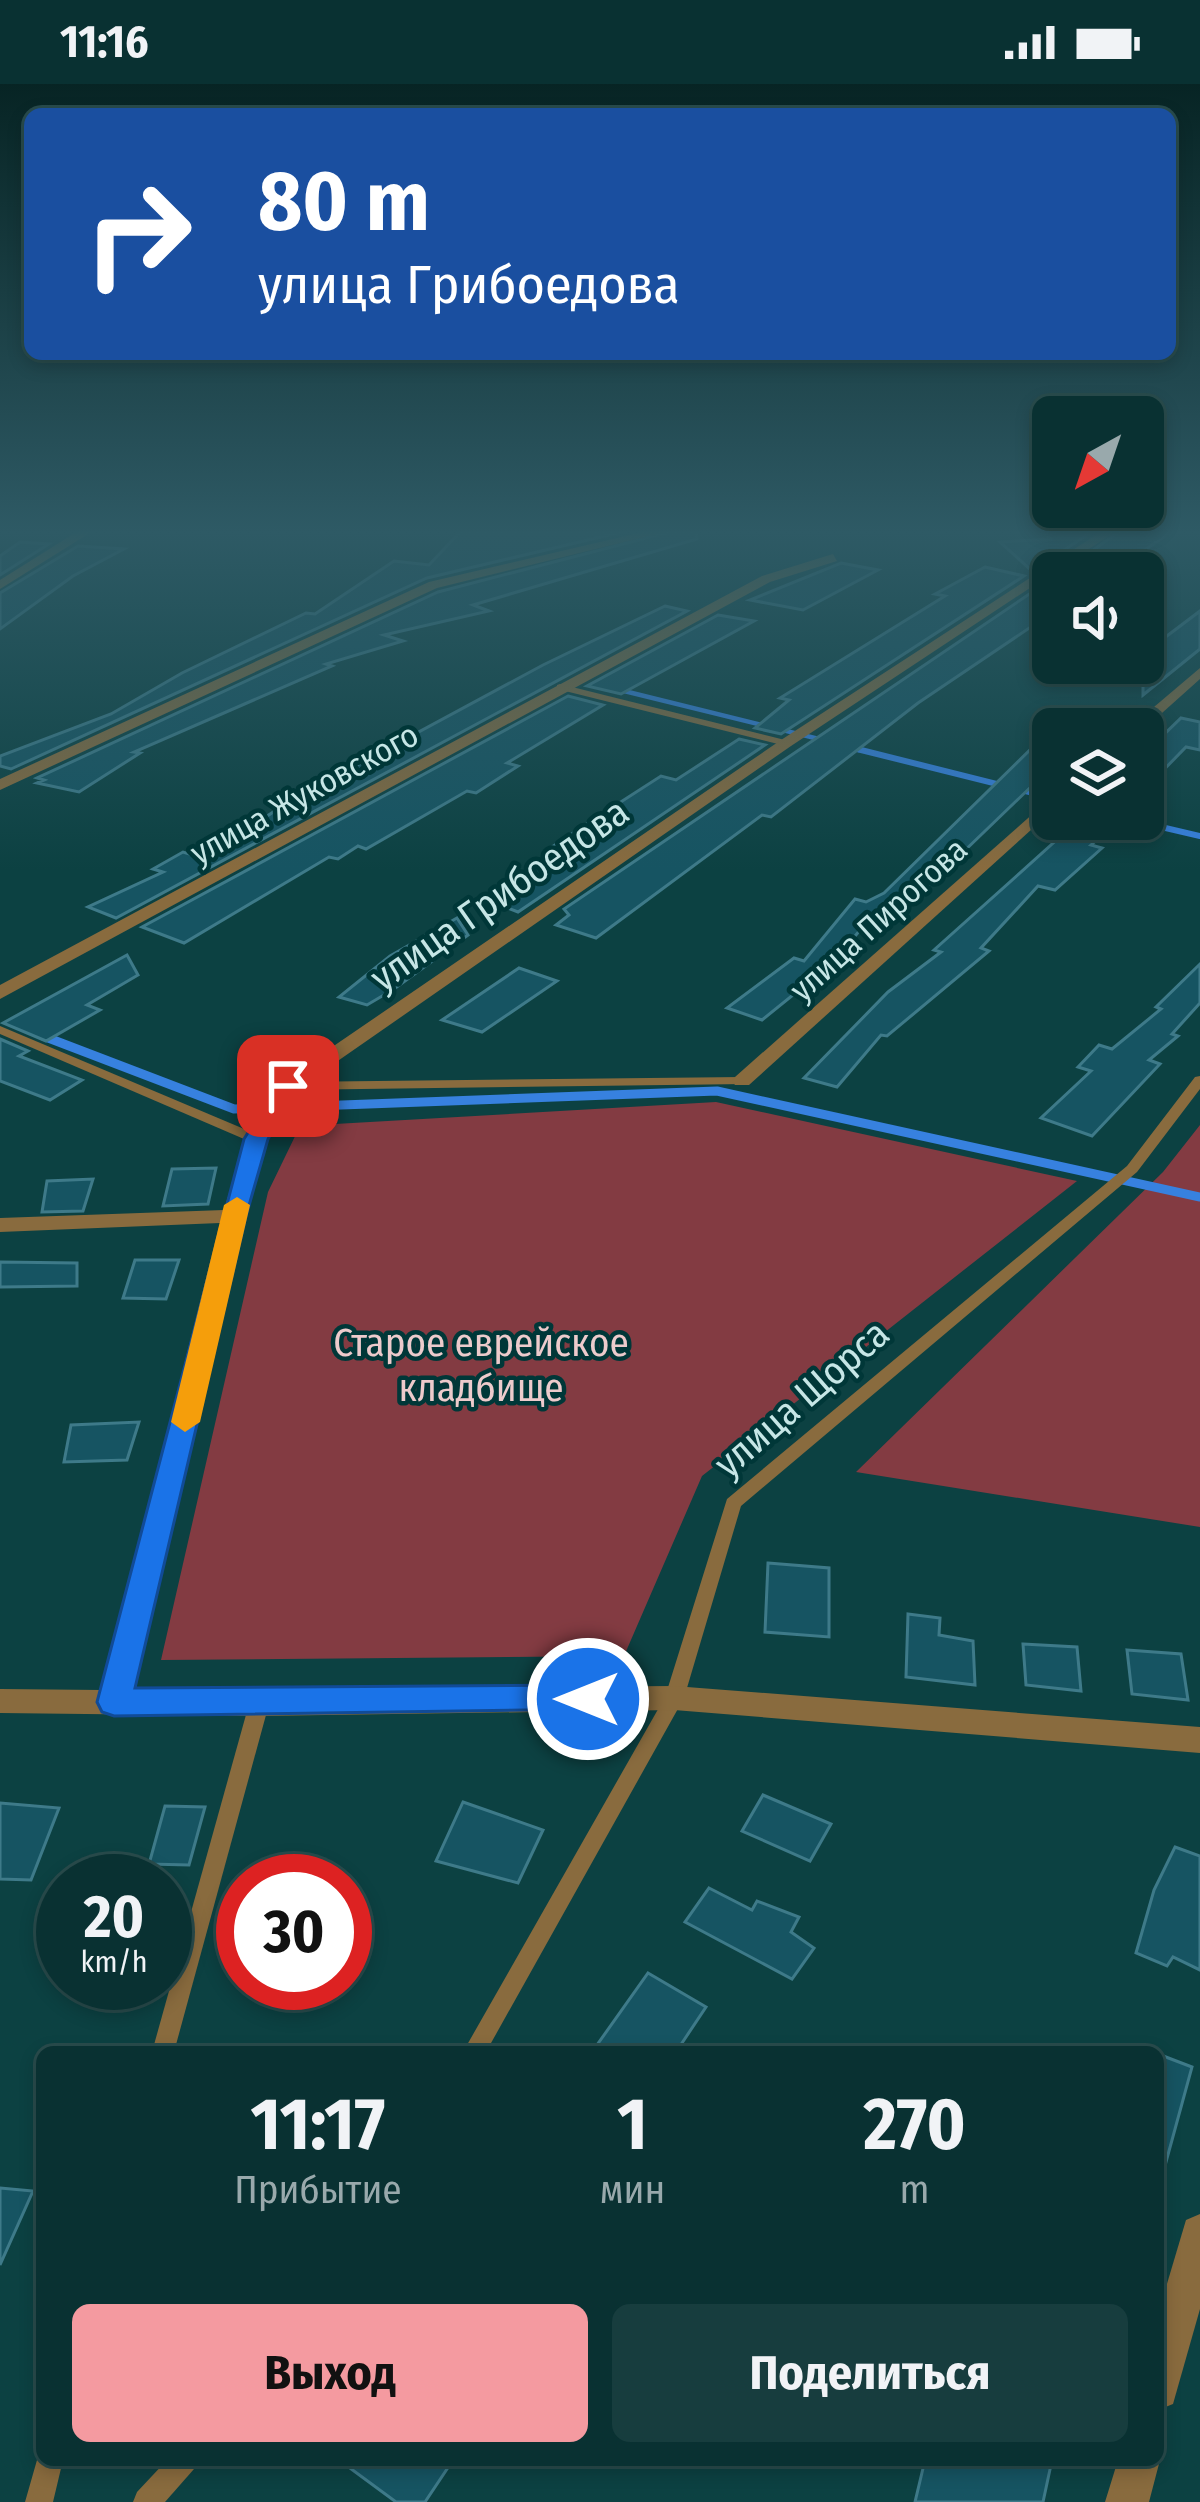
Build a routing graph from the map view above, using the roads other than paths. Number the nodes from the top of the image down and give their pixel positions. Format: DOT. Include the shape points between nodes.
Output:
graph roads {
  1 [pos="306,644"];
  2 [pos="642,644"];
  3 [pos="937,644"];
  4 [pos="1200,672"];
  5 [pos="560,687"];
  6 [pos="1159,708"];
  7 [pos="786,742"];
  8 [pos="0,785"];
  9 [pos="1032,820"];
  10 [pos="0,993"];
  11 [pos="0,1030"];
  12 [pos="1200,1080"];
  13 [pos="742,1081"];
  14 [pos="288,1086"];
  15 [pos="256,1139"];
  16 [pos="233,1216"];
  17 [pos="0,1225"];
  18 [pos="674,1698"];
  19 [pos="0,1701"];
  20 [pos="114,1702"];
  21 [pos="259,1704"];
  22 [pos="1200,1740"];
  23 [pos="165,2046"];
  24 [pos="477,2046"];
  25 [pos="1200,2234"];
  26 [pos="1164,2367"];
  27 [pos="48,2466"];
  28 [pos="180,2466"];
  29 [pos="1137,2466"];
  30 [pos="38,2502"];
  31 [pos="147,2502"];
  32 [pos="1127,2502"];
  1 -- 8 [label="street"];
  2 -- 5 [label="street, улица Жуковского"];
  3 -- 7 [label="street, улица Грибоедова"];
  4 -- 6 [label="street"];
  5 -- 7 [label="lane"];
  5 -- 10 [label="street, улица Жуковского"];
  7 -- 14 [label="street, улица Грибоедова"];
  9 -- 13 [label="street, улица Пирогова"];
  11 -- 15 [label="lane"];
  12 -- 18 [label="lane, улица Щорса" via="1132,1169 733,1503"];
  13 -- 14 [label="lane"];
  14 -- 15 [label="street, улица Грибоедова"];
  15 -- 16 [label="street, улица Грибоедова"];
  16 -- 17 [label="street"];
  16 -- 20 [label="street, улица Грибоедова"];
  18 -- 21 [label="street"];
  18 -- 22 [label="street"];
  18 -- 24 [label="lane, улица Щорса"];
  19 -- 20 [label="street"];
  20 -- 21 [label="street"];
  21 -- 23 [label="lane"];
  25 -- 26 [label="street"];
  27 -- 30 [label="lane"];
  28 -- 31 [label="lane"];
  29 -- 32 [label="street"];
}
